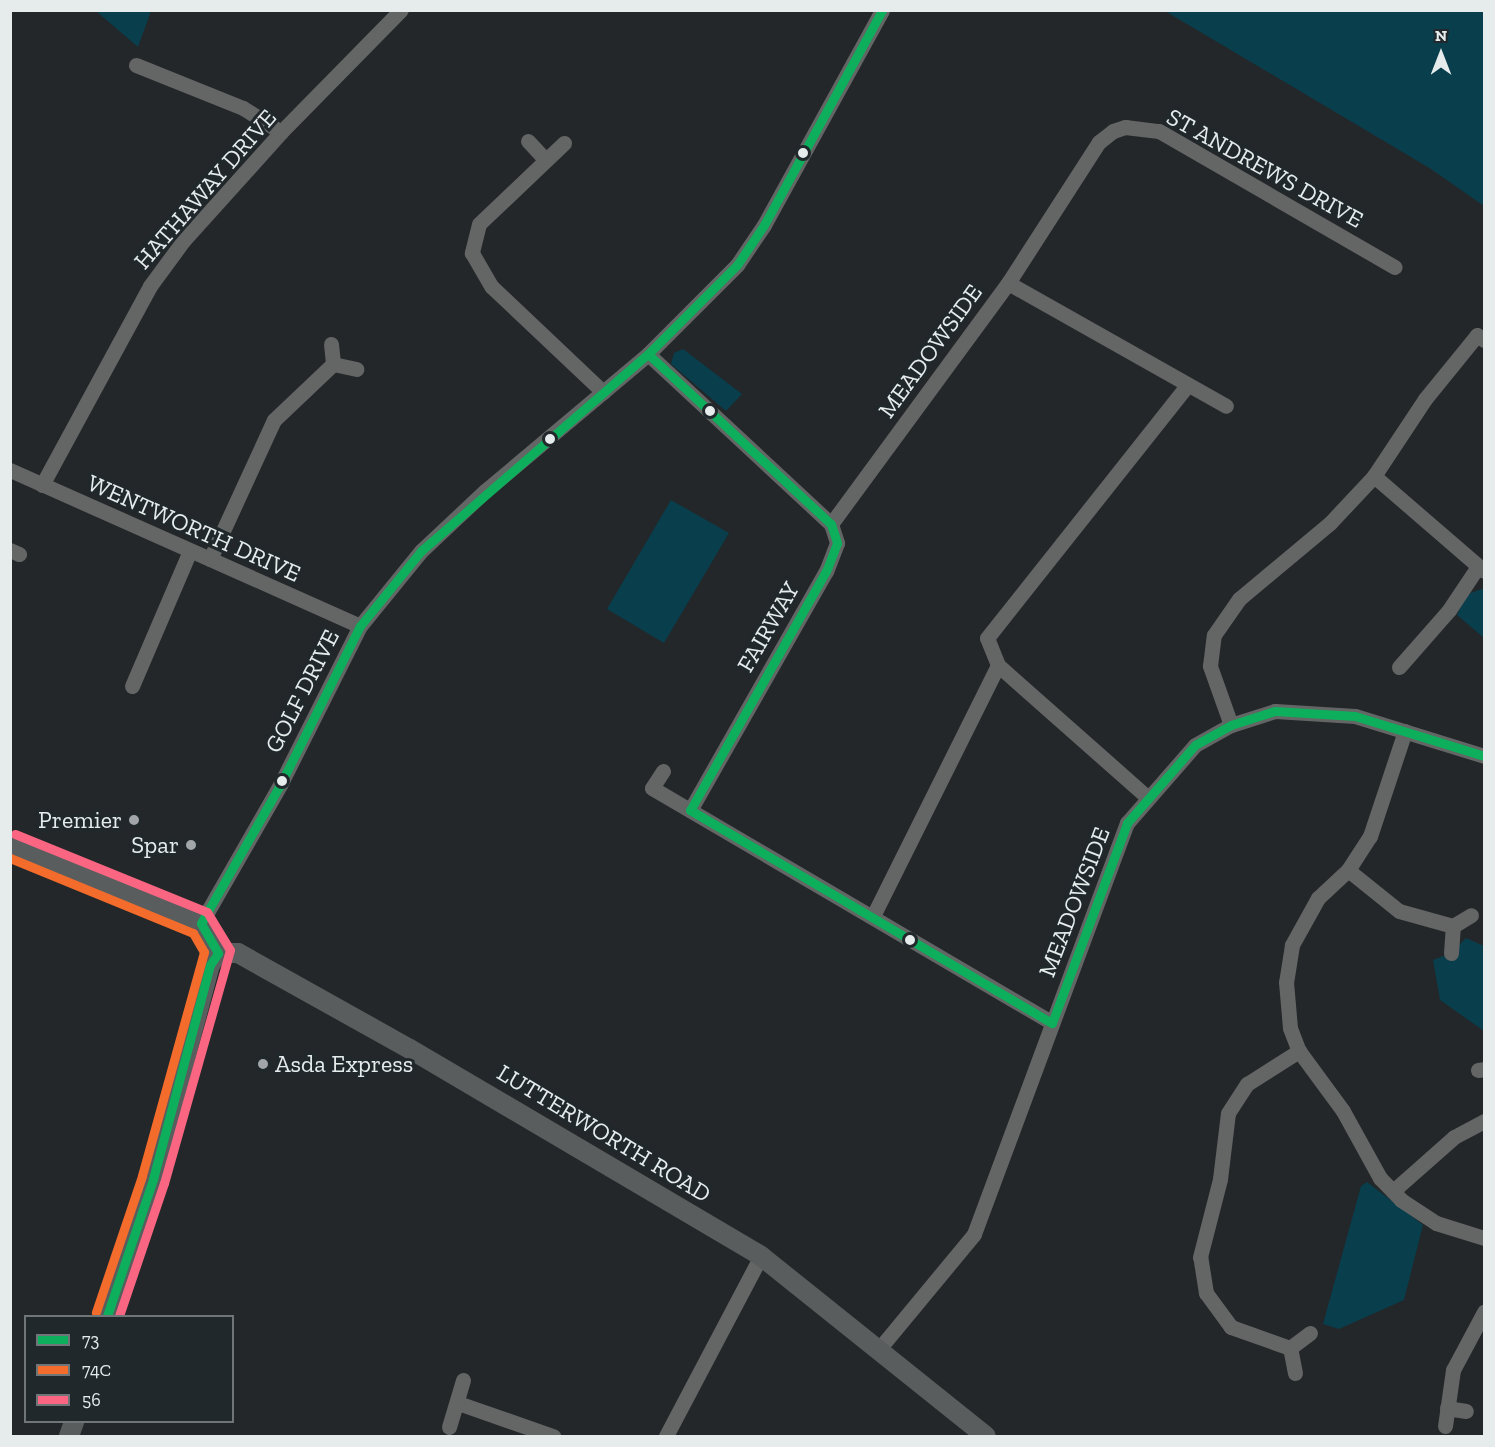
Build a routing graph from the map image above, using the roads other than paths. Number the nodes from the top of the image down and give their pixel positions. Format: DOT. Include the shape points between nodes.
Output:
graph roads {
  1 [pos="400,10"];
  2 [pos="882,10"];
  3 [pos="136,65"];
  4 [pos="281,132"];
  5 [pos="528,141"];
  6 [pos="564,143"];
  7 [pos="546,160"];
  8 [pos="1395,267"];
  9 [pos="1008,283"];
  10 [pos="1481,338"];
  11 [pos="331,344"];
  12 [pos="648,354"];
  13 [pos="333,364"];
  14 [pos="356,369"];
  15 [pos="1186,387"];
  16 [pos="603,392"];
  17 [pos="1226,406"];
  18 [pos="10,470"];
  19 [pos="1374,476"];
  20 [pos="42,485"];
  21 [pos="831,524"];
  22 [pos="190,551"];
  23 [pos="210,560"];
  24 [pos="1481,569"];
  25 [pos="360,626"];
  26 [pos="998,665"];
  27 [pos="1399,667"];
  28 [pos="132,686"];
  29 [pos="1231,725"];
  30 [pos="1405,731"];
  31 [pos="1485,756"];
  32 [pos="663,771"];
  33 [pos="1147,797"];
  34 [pos="690,810"];
  35 [pos="10,845"];
  36 [pos="1348,870"];
  37 [pos="1471,915"];
  38 [pos="873,916"];
  39 [pos="201,923"];
  40 [pos="1453,926"];
  41 [pos="218,953"];
  42 [pos="1451,953"];
  43 [pos="1052,1023"];
  44 [pos="1299,1052"];
  45 [pos="1485,1121"];
  46 [pos="1393,1191"];
  47 [pos="1485,1238"];
  48 [pos="761,1256"];
  49 [pos="1485,1312"];
  50 [pos="108,1315"];
  51 [pos="1310,1333"];
  52 [pos="879,1348"];
  53 [pos="1290,1348"];
  54 [pos="1295,1373"];
  55 [pos="463,1380"];
  56 [pos="458,1403"];
  57 [pos="1447,1408"];
  58 [pos="1466,1411"];
  59 [pos="1445,1426"];
  60 [pos="449,1427"];
  61 [pos="553,1437"];
  62 [pos="666,1437"];
  63 [pos="986,1437"];
  1 -- 4 [label="street, HATHAWAY DRIVE"];
  2 -- 12 [label="street, GOLF DRIVE" via="737,266"];
  3 -- 4 [label="street" via="243,108"];
  4 -- 20 [label="street, HATHAWAY DRIVE" via="183,241 150,286"];
  5 -- 7 [label="street"];
  6 -- 7 [label="street"];
  7 -- 16 [label="street" via="479,224 472,253 492,287"];
  8 -- 9 [label="street, ST ANDREWS DRIVE" via="1159,130 1125,128 1099,142"];
  9 -- 15 [label="street, MEADOWSIDE"];
  9 -- 21 [label="street, MEADOWSIDE"];
  10 -- 19 [label="street" via="1425,399"];
  11 -- 13 [label="street"];
  12 -- 16 [label="street, GOLF DRIVE"];
  12 -- 21 [label="street"];
  13 -- 14 [label="street"];
  13 -- 23 [label="street" via="274,420"];
  15 -- 17 [label="street, MEADOWSIDE"];
  15 -- 26 [label="street" via="991,629 988,649"];
  16 -- 25 [label="street, GOLF DRIVE" via="421,551"];
  18 -- 20 [label="street, WENTWORTH DRIVE"];
  19 -- 24 [label="street"];
  19 -- 29 [label="street" via="1330,523 1239,599 1214,635 1210,666"];
  20 -- 22 [label="street, WENTWORTH DRIVE"];
  21 -- 34 [label="street, FAIRWAY" via="835,554"];
  22 -- 23 [label="street, WENTWORTH DRIVE"];
  22 -- 28 [label="street"];
  23 -- 25 [label="street, WENTWORTH DRIVE"];
  24 -- 27 [label="street" via="1418,657"];
  25 -- 39 [label="street, GOLF DRIVE" via="280,785"];
  26 -- 33 [label="street"];
  26 -- 38 [label="street"];
  29 -- 30 [label="street, MEADOWSIDE" via="1275,711 1355,716"];
  29 -- 33 [label="street, MEADOWSIDE" via="1195,745"];
  30 -- 31 [label="street, MEADOWSIDE"];
  30 -- 36 [label="street" via="1370,836"];
  32 -- 34 [label="street" via="652,788"];
  33 -- 43 [label="street, MEADOWSIDE" via="1127,823"];
  34 -- 38 [label="street"];
  35 -- 39 [label="main road"];
  36 -- 40 [label="street" via="1399,911"];
  36 -- 44 [label="street" via="1318,898 1292,945 1288,1006"];
  37 -- 40 [label="street"];
  38 -- 43 [label="street"];
  39 -- 41 [label="main road"];
  40 -- 42 [label="street"];
  41 -- 48 [label="main road, LUTTERWORTH ROAD" via="238,953 410,1049"];
  41 -- 50 [label="main road" via="210,965 153,1179"];
  43 -- 52 [label="street, MEADOWSIDE" via="974,1234"];
  44 -- 46 [label="street" via="1343,1111 1380,1178"];
  44 -- 53 [label="street" via="1247,1084 1228,1113 1220,1179 1200,1257 1206,1293 1231,1327"];
  45 -- 46 [label="street" via="1455,1137"];
  46 -- 47 [label="street" via="1436,1223"];
  48 -- 52 [label="main road, LUTTERWORTH ROAD"];
  48 -- 62 [label="street"];
  49 -- 57 [label="street" via="1453,1370"];
  51 -- 53 [label="street"];
  52 -- 63 [label="main road, LUTTERWORTH ROAD"];
  53 -- 54 [label="street"];
  55 -- 56 [label="street"];
  56 -- 60 [label="street"];
  56 -- 61 [label="street"];
  57 -- 58 [label="street"];
  57 -- 59 [label="street"];
}
